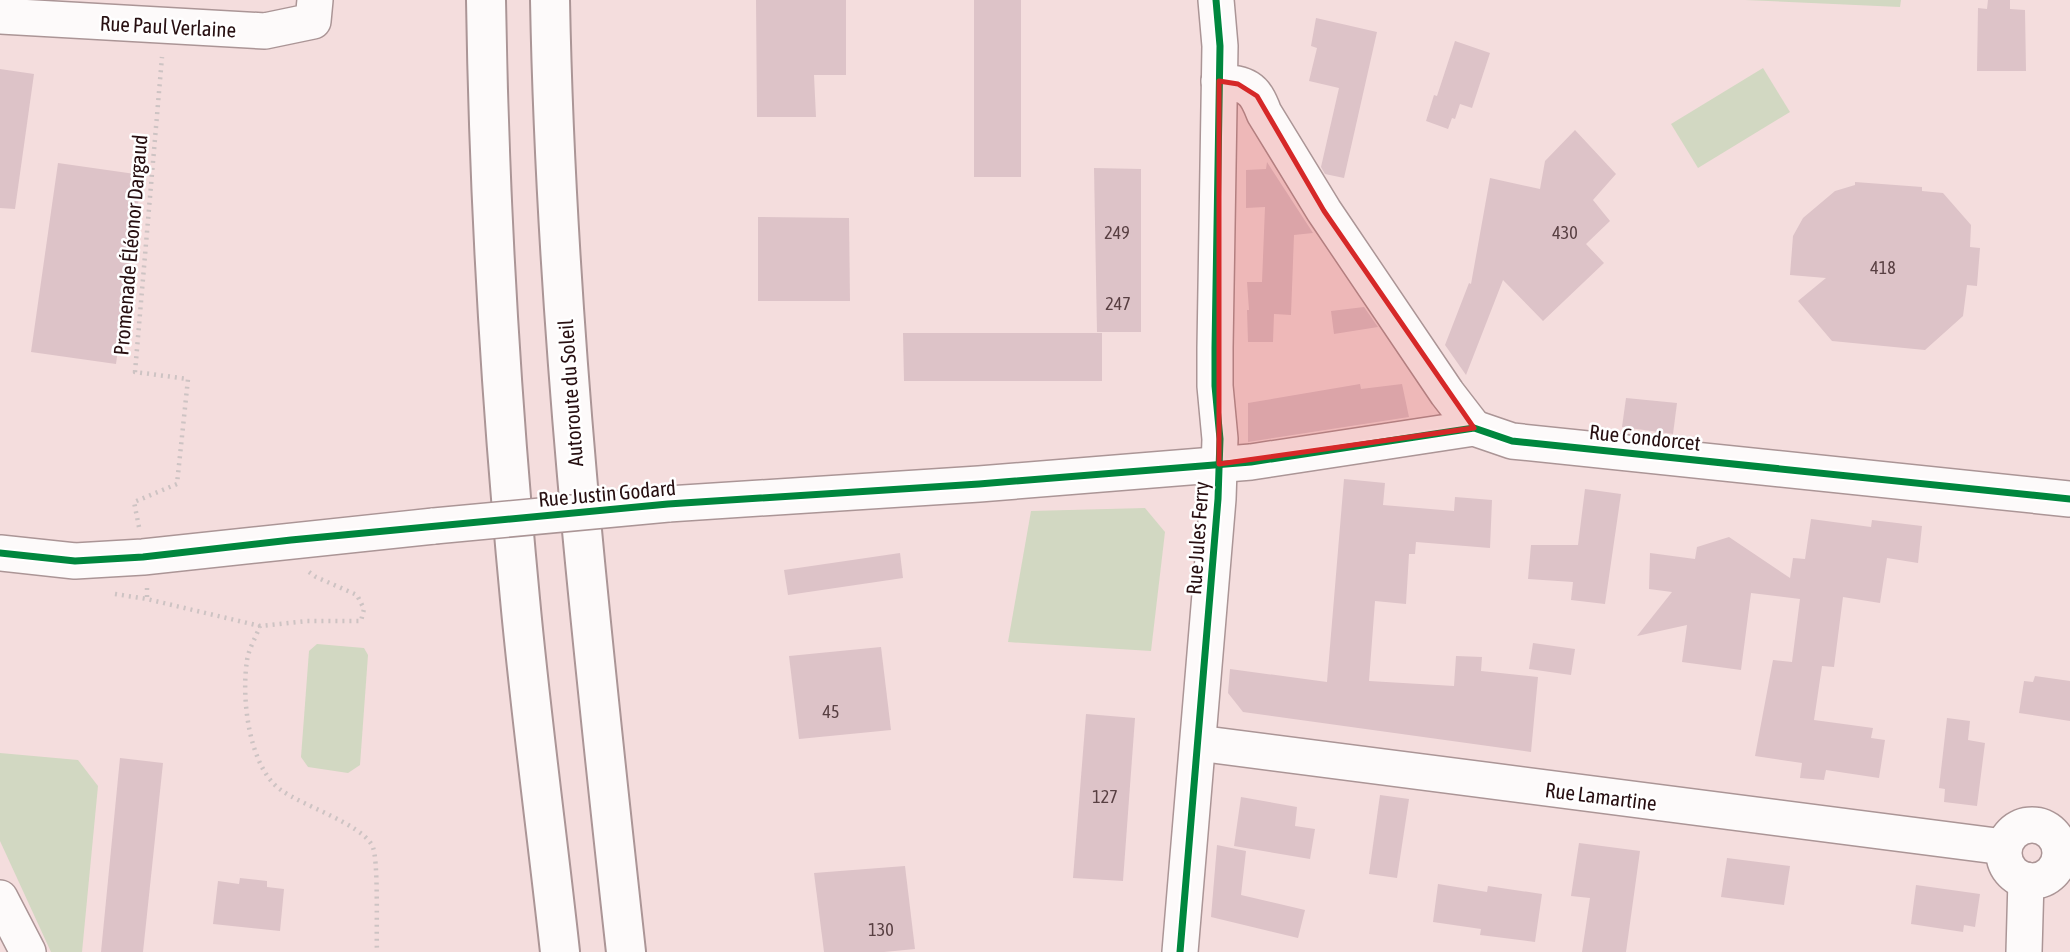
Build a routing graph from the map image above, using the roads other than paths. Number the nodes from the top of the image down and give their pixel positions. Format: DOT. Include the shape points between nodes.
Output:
graph roads {
  1 [pos="315,0"];
  2 [pos="485,0"];
  3 [pos="550,0"];
  4 [pos="1208,2"];
  5 [pos="0,16"];
  6 [pos="1219,81"];
  7 [pos="1474,428"];
  8 [pos="1219,464"];
  9 [pos="2070,499"];
  10 [pos="0,553"];
  11 [pos="1198,743"];
  12 [pos="2004,847"];
  13 [pos="2065,860"];
  14 [pos="2026,880"];
  15 [pos="0,898"];
  16 [pos="27,952"];
  17 [pos="560,952"];
  18 [pos="626,952"];
  19 [pos="1180,952"];
  20 [pos="2024,952"];
  1 -- 5 [label="street, Rue Paul Verlaine" via="313,21 265,31"];
  2 -- 17 [label="highway" via="507,449"];
  3 -- 18 [label="highway, Autoroute du Soleil" via="573,442"];
  4 -- 6 [label="street, Rue Jules Ferry" via="1220,46"];
  6 -- 7 [label="street" via="1252,89 1324,211"];
  6 -- 8 [label="street, Rue Jules Ferry" via="1215,348"];
  7 -- 8 [label="street, Rue Condorcet"];
  7 -- 9 [label="street, Rue Condorcet" via="1512,441"];
  8 -- 10 [label="street, Rue Justin Godard, bridge" via="668,504 143,557 75,561"];
  8 -- 11 [label="street, Rue Jules Ferry"];
  11 -- 12 [label="street, Rue Lamartine"];
  11 -- 19 [label="street, Rue Jules Ferry"];
  12 -- 13 [label="street" via="2013,832 2038,826 2054,835"];
  12 -- 14 [label="street" via="2011,872"];
  13 -- 14 [label="street" via="2051,874"];
  14 -- 20 [label="street"];
  15 -- 16 [label="street"];
}
